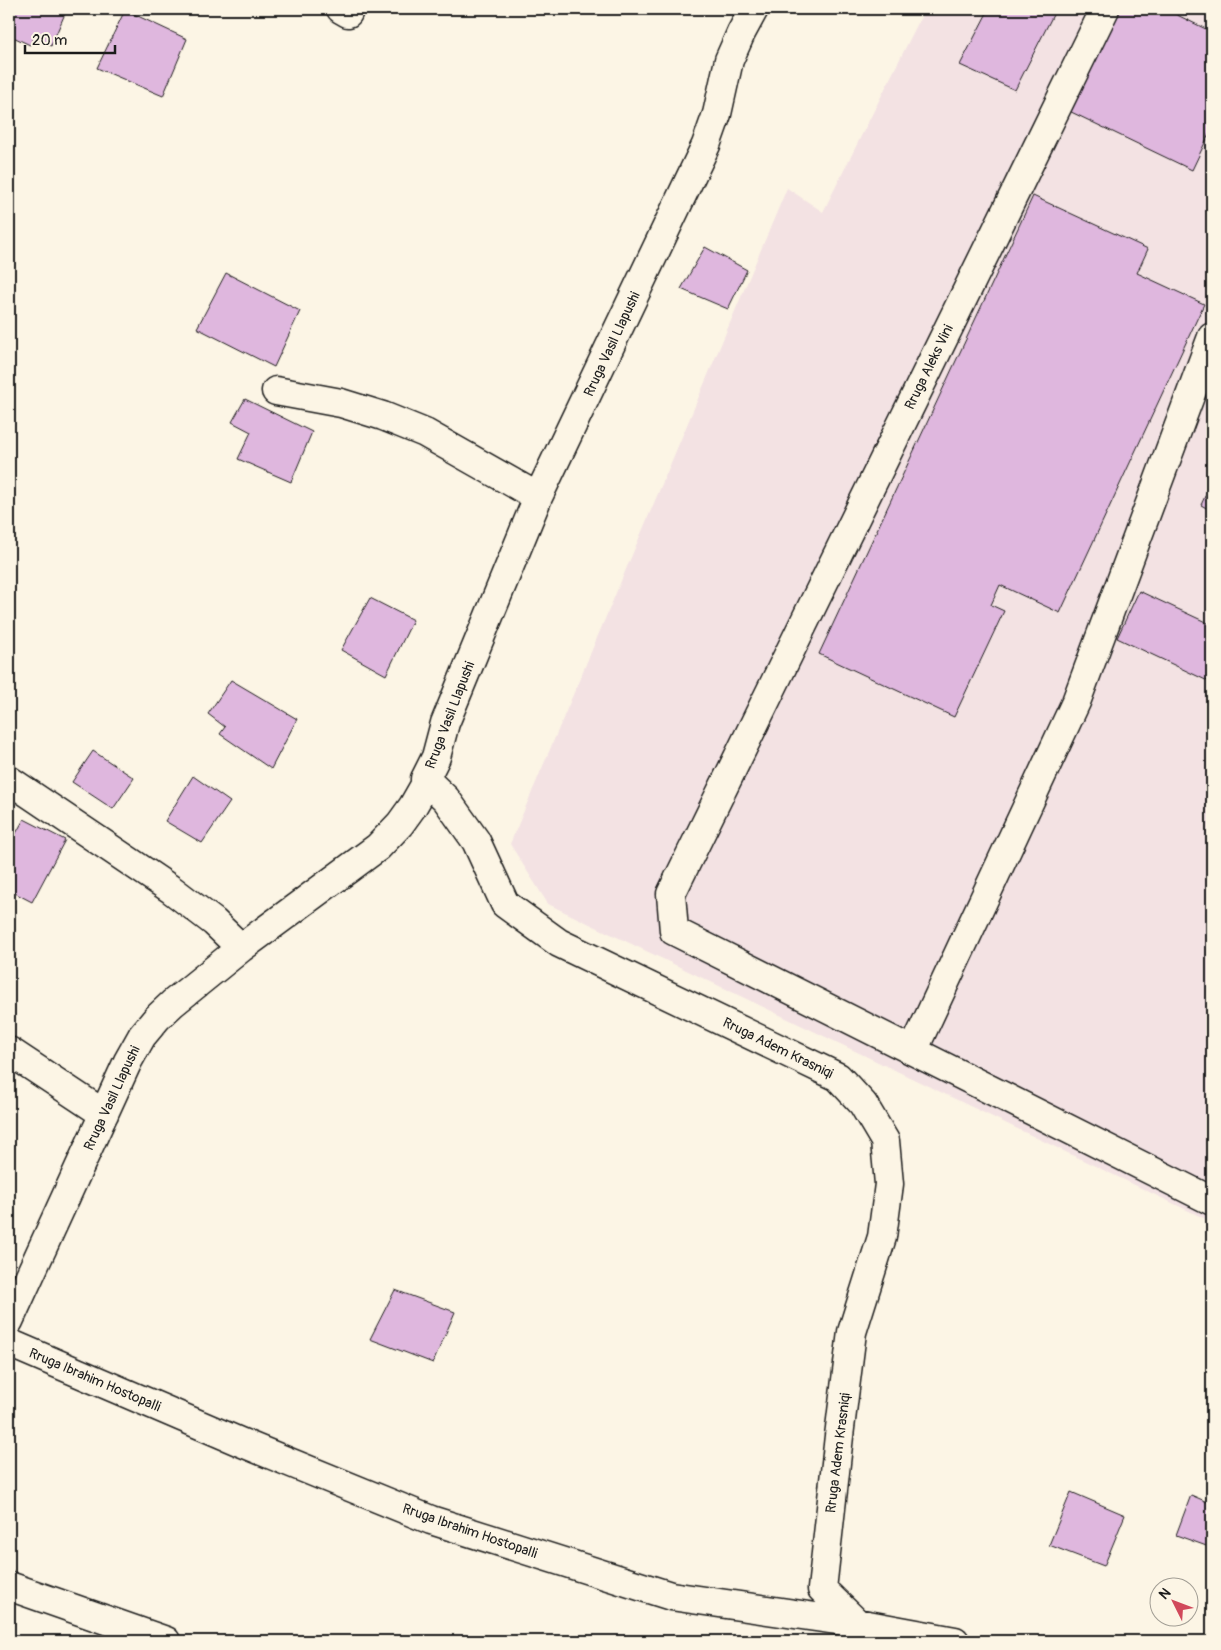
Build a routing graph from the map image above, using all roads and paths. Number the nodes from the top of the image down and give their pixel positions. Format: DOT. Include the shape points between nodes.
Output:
graph roads {
  1 [pos="754,9"];
  2 [pos="1105,9"];
  3 [pos="1212,337"];
  4 [pos="276,391"];
  5 [pos="538,497"];
  6 [pos="425,779"];
  7 [pos="9,780"];
  8 [pos="241,948"];
  9 [pos="9,1051"];
  10 [pos="913,1051"];
  11 [pos="104,1114"];
  12 [pos="1212,1200"];
  13 [pos="9,1321"];
  14 [pos="9,1343"];
  15 [pos="9,1586"];
  16 [pos="854,1632"];
  17 [pos="166,1641"];
  18 [pos="955,1641"];
  1 -- 5 [label="street, Rruga Vasil Llapushi" via="729,60 717,114 706,145"];
  2 -- 10 [label="street, Rruga Aleks Vini" via="671,894 674,931"];
  3 -- 10 [label="street" via="1076,702"];
  4 -- 5 [label="street" via="341,403 426,433"];
  5 -- 6 [label="street, Rruga Vasil Llapushi"];
  6 -- 8 [label="street, Rruga Vasil Llapushi" via="413,806 378,847"];
  6 -- 16 [label="street, Rruga Adem Krasniqi" via="446,799 476,841 505,904 559,943 838,1077 863,1104 885,1141 889,1184 882,1237 852,1332 822,1589"];
  7 -- 8 [label="street" via="172,890 214,922"];
  8 -- 11 [label="street, Rruga Vasil Llapushi" via="173,1003 142,1036"];
  9 -- 11 [label="street"];
  10 -- 12 [label="street"];
  11 -- 13 [label="street, Rruga Vasil Llapushi"];
  14 -- 16 [label="street, Rruga Ibrahim Hostopalli" via="431,1520 671,1596"];
  15 -- 17 [label="street"];
  16 -- 18 [label="street, Rruga Ibrahim Hostopalli"];
}
